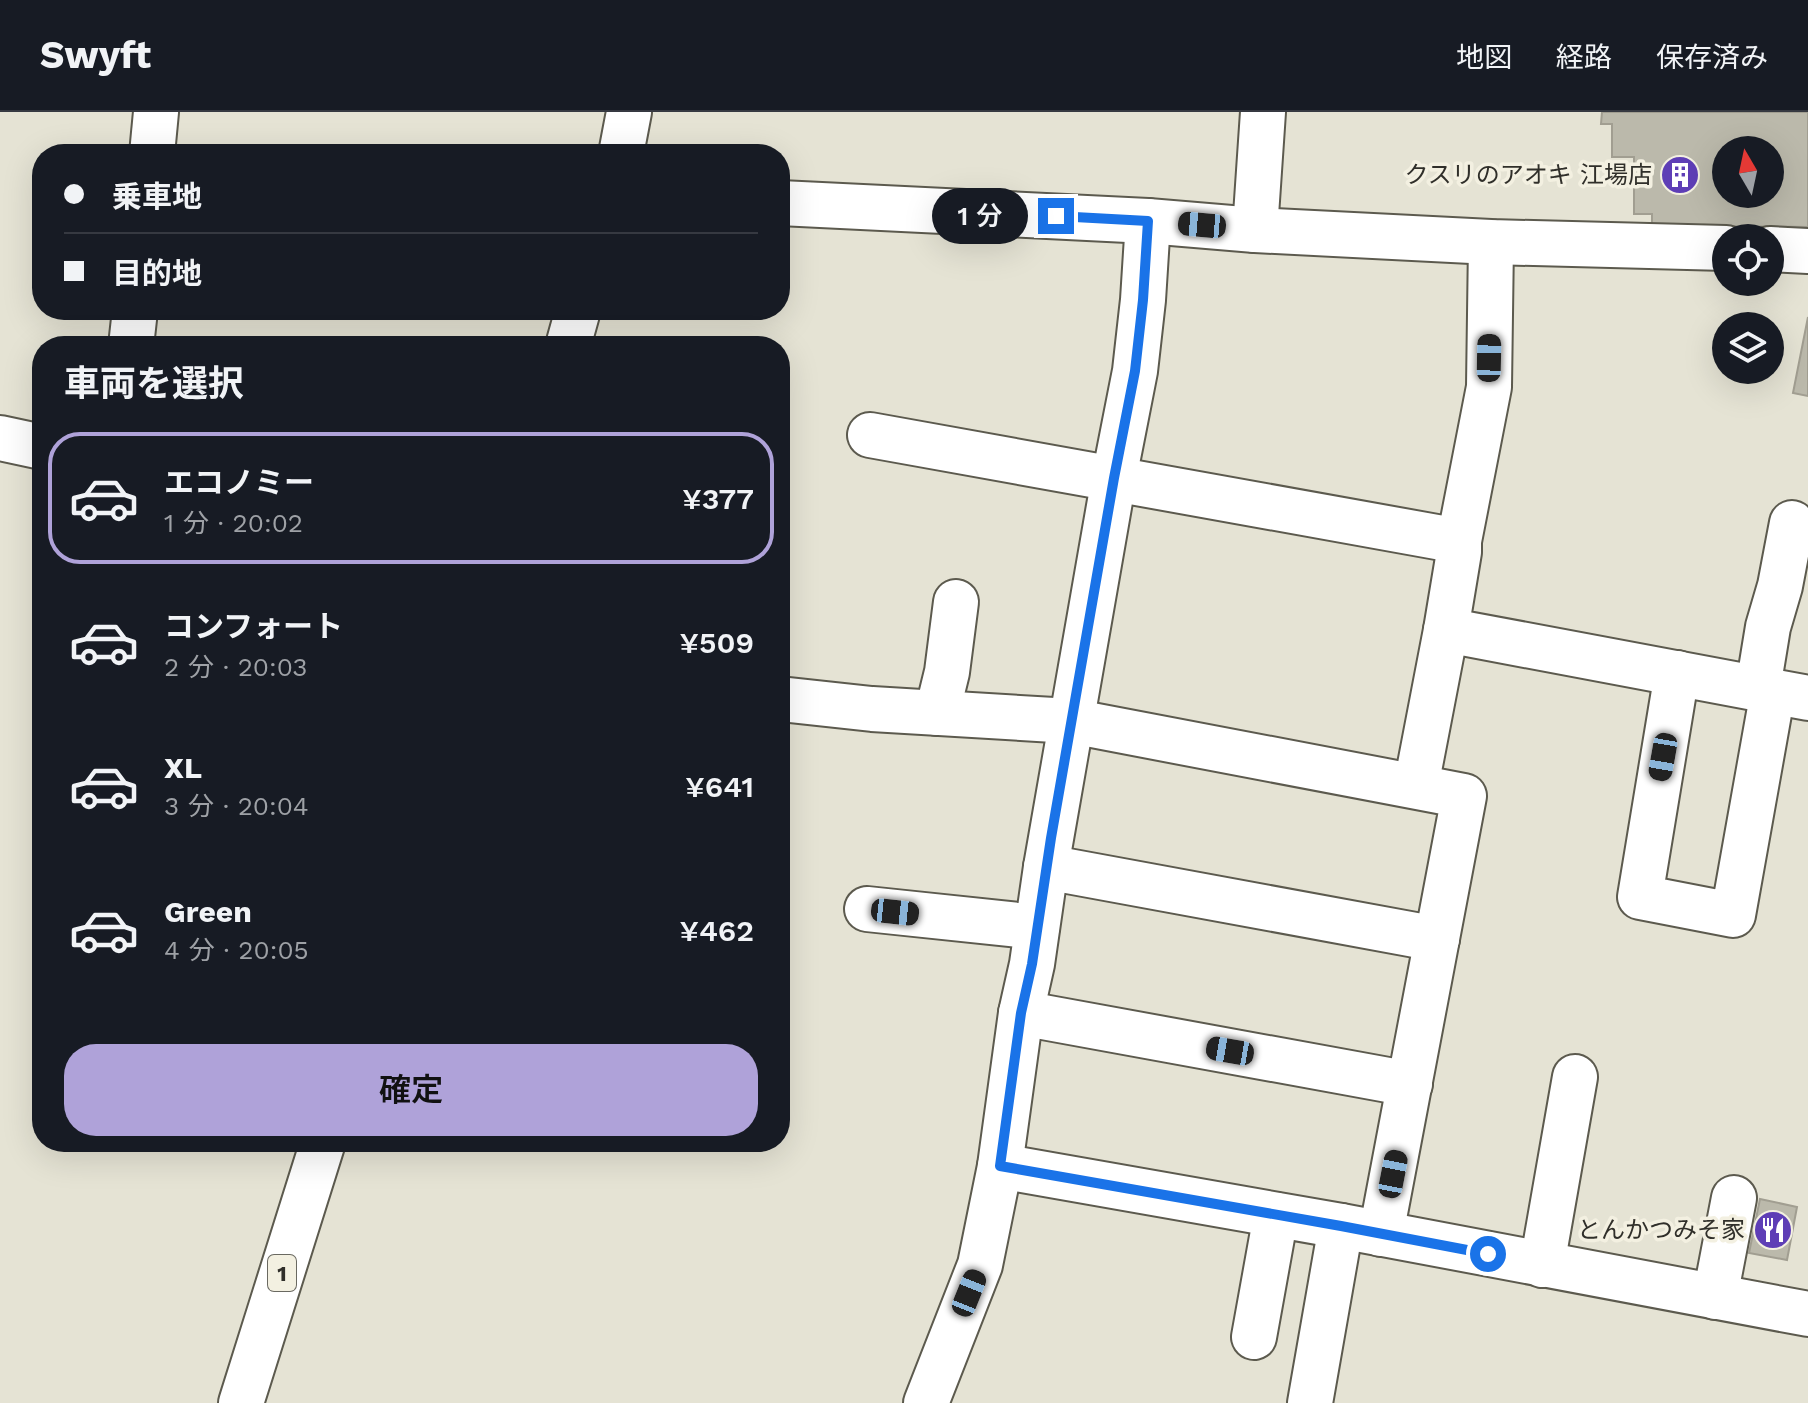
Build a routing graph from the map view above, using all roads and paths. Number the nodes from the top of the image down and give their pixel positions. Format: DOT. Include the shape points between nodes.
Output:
graph roads {
  1 [pos="156,112"];
  2 [pos="629,112"];
  3 [pos="1263,112"];
  4 [pos="153,144"];
  5 [pos="623,144"];
  6 [pos="790,203"];
  7 [pos="1148,221"];
  8 [pos="1255,230"];
  9 [pos="1491,242"];
  10 [pos="1712,248"];
  11 [pos="1784,250"];
  12 [pos="1808,251"];
  13 [pos="870,435"];
  14 [pos="0,438"];
  15 [pos="32,445"];
  16 [pos="1114,478"];
  17 [pos="1792,523"];
  18 [pos="1459,541"];
  19 [pos="956,602"];
  20 [pos="1446,630"];
  21 [pos="1677,673"];
  22 [pos="1779,692"];
  23 [pos="790,700"];
  24 [pos="937,713"];
  25 [pos="1071,721"];
  26 [pos="1416,786"];
  27 [pos="1046,867"];
  28 [pos="867,909"];
  29 [pos="1037,927"];
  30 [pos="1437,939"];
  31 [pos="1021,1013"];
  32 [pos="1575,1077"];
  33 [pos="1410,1084"];
  34 [pos="320,1152"];
  35 [pos="1000,1166"];
  36 [pos="1734,1198"];
  37 [pos="1276,1215"];
  38 [pos="1361,1230"];
  39 [pos="1542,1265"];
  40 [pos="1715,1297"];
  41 [pos="1808,1314"];
  42 [pos="1254,1337"];
  43 [pos="241,1403"];
  44 [pos="926,1403"];
  45 [pos="1310,1403"];
  1 -- 4 [label="main road"];
  2 -- 5 [label="main road"];
  3 -- 8 [label="main road"];
  6 -- 7 [label="main road"];
  7 -- 8 [label="main road"];
  7 -- 16 [label="main road" via="1135,371"];
  8 -- 9 [label="main road"];
  9 -- 10 [label="main road"];
  9 -- 18 [label="main road" via="1489,387"];
  11 -- 12 [label="main road"];
  13 -- 16 [label="main road"];
  14 -- 15 [label="main road"];
  16 -- 18 [label="main road"];
  16 -- 25 [label="main road"];
  17 -- 22 [label="main road" via="1768,627"];
  18 -- 20 [label="main road"];
  19 -- 24 [label="main road"];
  20 -- 21 [label="main road"];
  20 -- 26 [label="main road"];
  21 -- 22 [label="main road"];
  21 -- 22 [label="main road" via="1640,897 1733,915"];
  23 -- 24 [label="main road"];
  24 -- 25 [label="main road"];
  25 -- 26 [label="main road"];
  25 -- 27 [label="main road"];
  26 -- 30 [label="main road" via="1464,796"];
  27 -- 29 [label="main road"];
  27 -- 30 [label="main road"];
  28 -- 29 [label="main road"];
  29 -- 31 [label="main road"];
  30 -- 33 [label="main road"];
  31 -- 33 [label="main road"];
  31 -- 35 [label="main road"];
  32 -- 39 [label="main road"];
  33 -- 38 [label="main road"];
  34 -- 43 [label="main road, 1"];
  35 -- 37 [label="main road"];
  35 -- 44 [label="main road" via="980,1265"];
  36 -- 40 [label="main road"];
  37 -- 38 [label="main road"];
  37 -- 42 [label="main road"];
  38 -- 39 [label="main road"];
  38 -- 45 [label="main road"];
  39 -- 40 [label="main road"];
  40 -- 41 [label="main road"];
}
